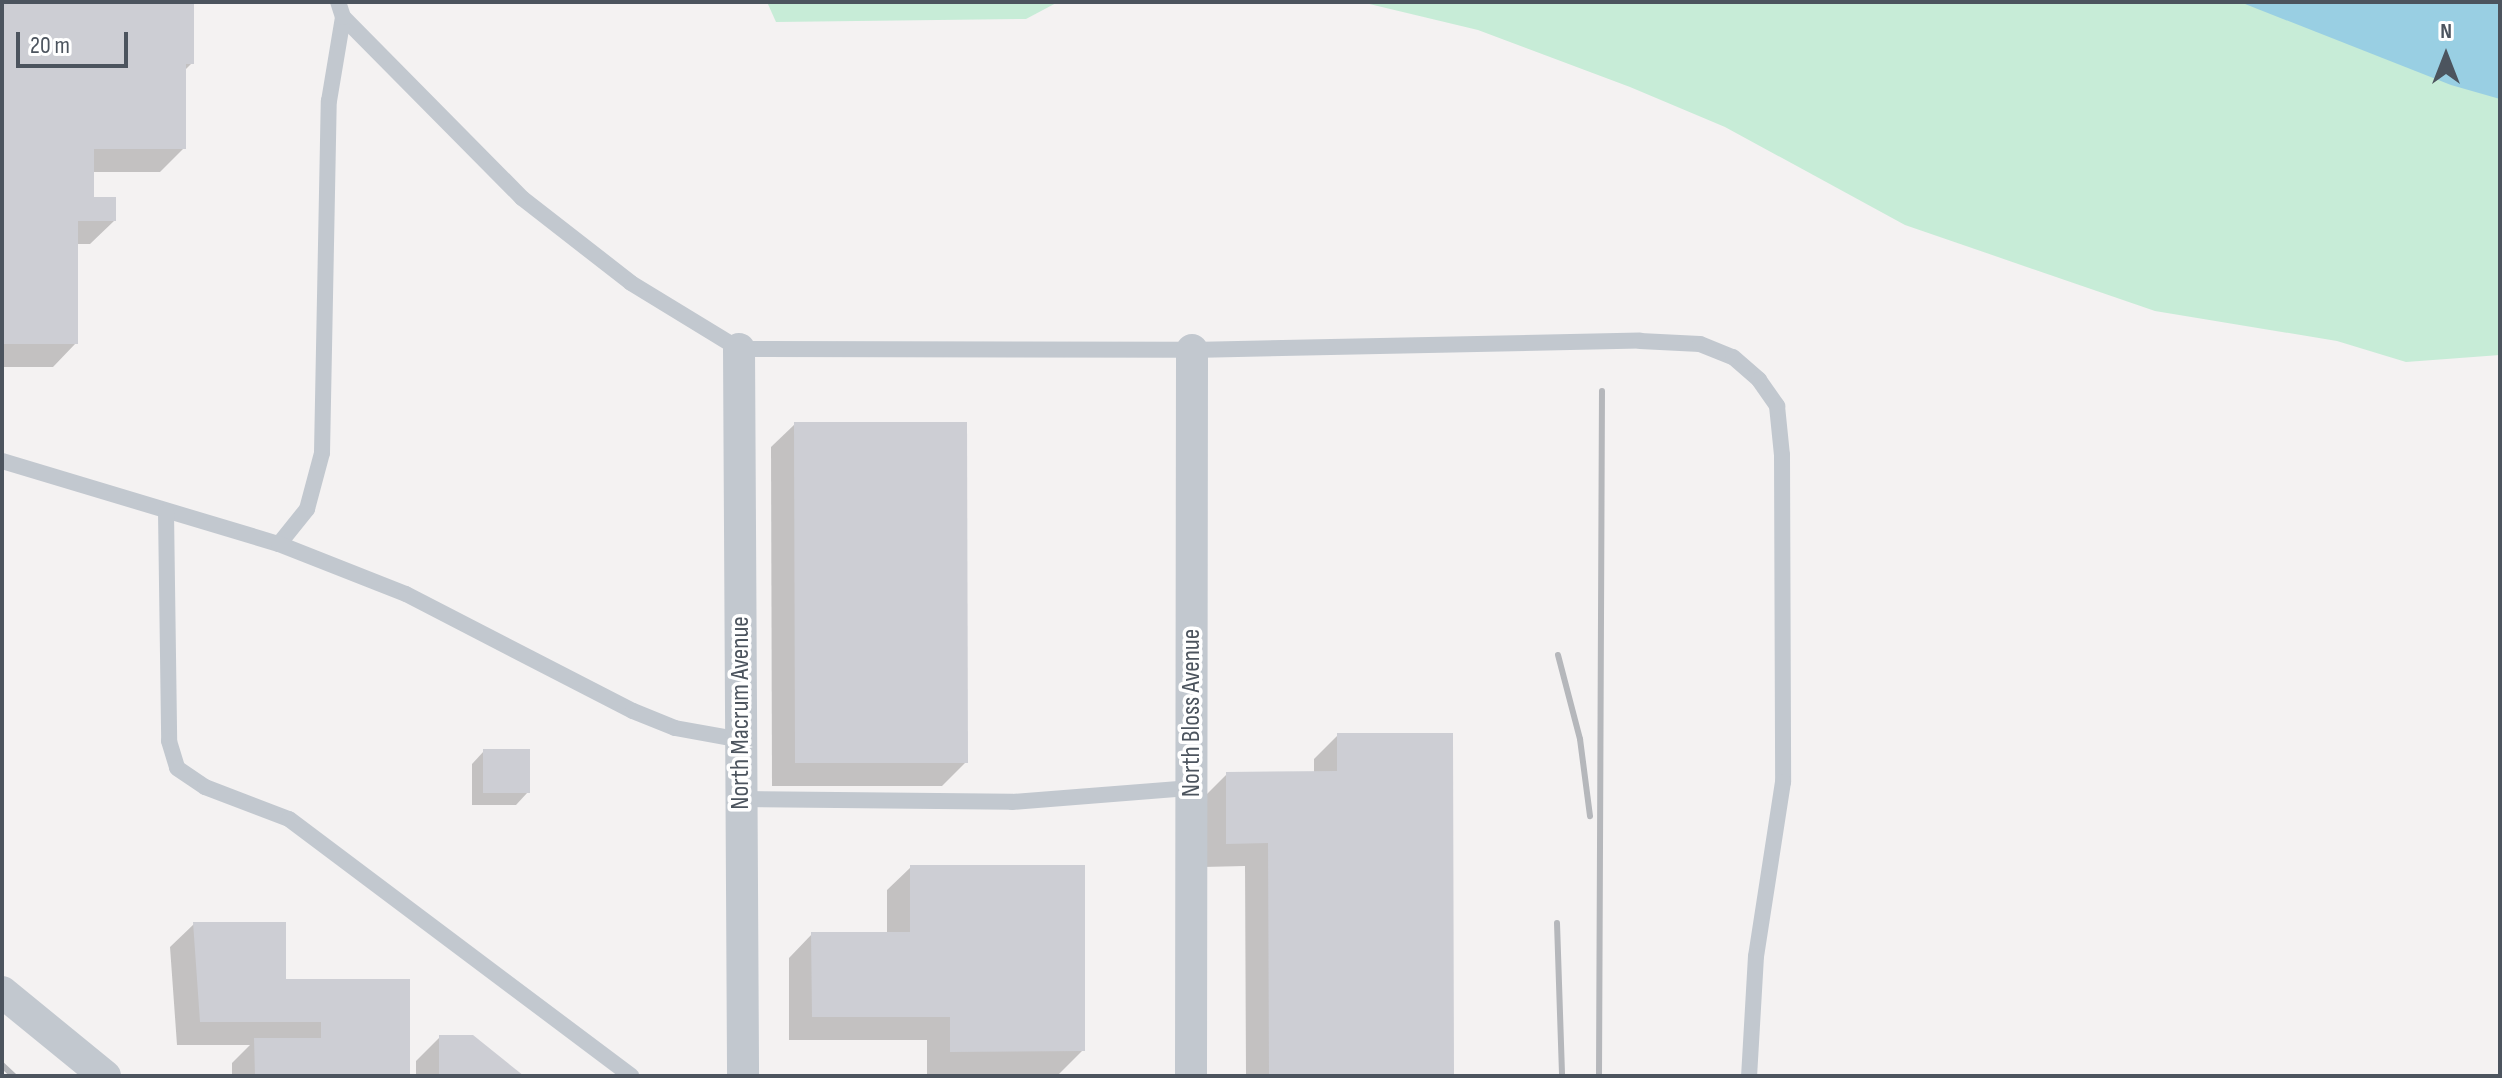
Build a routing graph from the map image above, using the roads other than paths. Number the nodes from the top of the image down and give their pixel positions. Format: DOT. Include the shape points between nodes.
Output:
graph roads {
  1 [pos="340,9"];
  2 [pos="739,349"];
  3 [pos="1192,350"];
  4 [pos="2,461"];
  5 [pos="166,512"];
  6 [pos="279,544"];
  7 [pos="741,740"];
  8 [pos="1191,788"];
  9 [pos="742,799"];
  10 [pos="2,992"];
  11 [pos="105,1076"];
  12 [pos="631,1076"];
  13 [pos="743,1076"];
  14 [pos="1191,1076"];
  15 [pos="1749,1076"];
  1 -- 2 [label="lane" via="522,198 631,283"];
  1 -- 6 [label="lane" via="329,101 322,453 307,509"];
  2 -- 3 [label="lane"];
  2 -- 7 [label="street, North Macrum Avenue"];
  3 -- 8 [label="street, North Bloss Avenue"];
  3 -- 15 [label="lane" via="1700,344 1733,357 1759,380 1777,406 1782,455 1783,782 1756,956"];
  4 -- 5 [label="lane"];
  5 -- 6 [label="lane"];
  5 -- 12 [label="lane" via="169,741 177,768 205,787 289,819"];
  6 -- 7 [label="lane" via="406,594 633,711 675,728"];
  7 -- 9 [label="street, North Macrum Avenue"];
  8 -- 9 [label="lane" via="1012,802"];
  8 -- 14 [label="street, North Bloss Avenue"];
  9 -- 13 [label="street, North Macrum Avenue"];
  10 -- 11 [label="street"];
}
